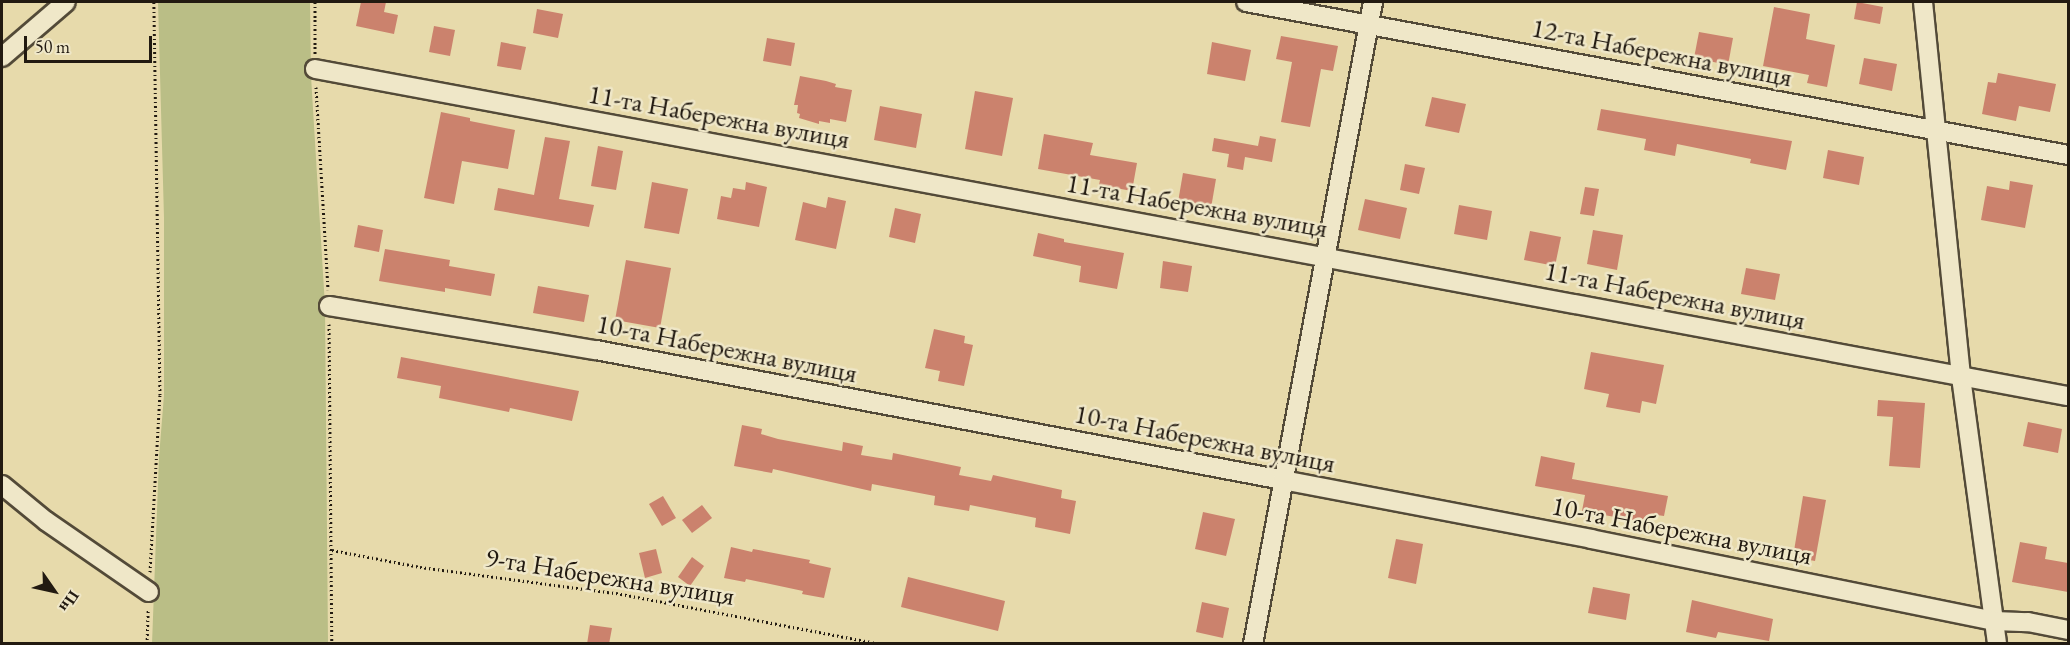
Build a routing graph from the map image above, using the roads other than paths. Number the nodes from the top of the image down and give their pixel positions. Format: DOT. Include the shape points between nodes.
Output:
graph roads {
  1 [pos="66,2"];
  2 [pos="1246,2"];
  3 [pos="1373,2"];
  4 [pos="1923,2"];
  5 [pos="1369,24"];
  6 [pos="2,57"];
  7 [pos="315,69"];
  8 [pos="1938,131"];
  9 [pos="2068,155"];
  10 [pos="1325,256"];
  11 [pos="329,306"];
  12 [pos="1961,377"];
  13 [pos="2068,396"];
  14 [pos="1283,480"];
  15 [pos="2,485"];
  16 [pos="149,592"];
  17 [pos="1994,621"];
  18 [pos="2068,630"];
  19 [pos="1253,644"];
  20 [pos="1997,644"];
  1 -- 6 [label="street"];
  2 -- 5 [label="street, 12-та Набережна вулиця"];
  3 -- 5 [label="street"];
  4 -- 8 [label="street"];
  5 -- 8 [label="street, 12-та Набережна вулиця"];
  5 -- 10 [label="street"];
  7 -- 10 [label="street, 11-та Набережна вулиця"];
  8 -- 9 [label="street, 12-та Набережна вулиця"];
  8 -- 12 [label="street"];
  10 -- 12 [label="street, 11-та Набережна вулиця"];
  10 -- 14 [label="street"];
  11 -- 14 [label="street, 10-та Набережна вулиця" via="596,350"];
  12 -- 13 [label="street, 11-та Набережна вулиця"];
  12 -- 17 [label="street"];
  14 -- 17 [label="street, 10-та Набережна вулиця"];
  14 -- 19 [label="street"];
  15 -- 16 [label="street" via="46,521"];
  17 -- 18 [label="street, 10-та Набережна вулиця" via="2028,622"];
  17 -- 20 [label="street"];
}
